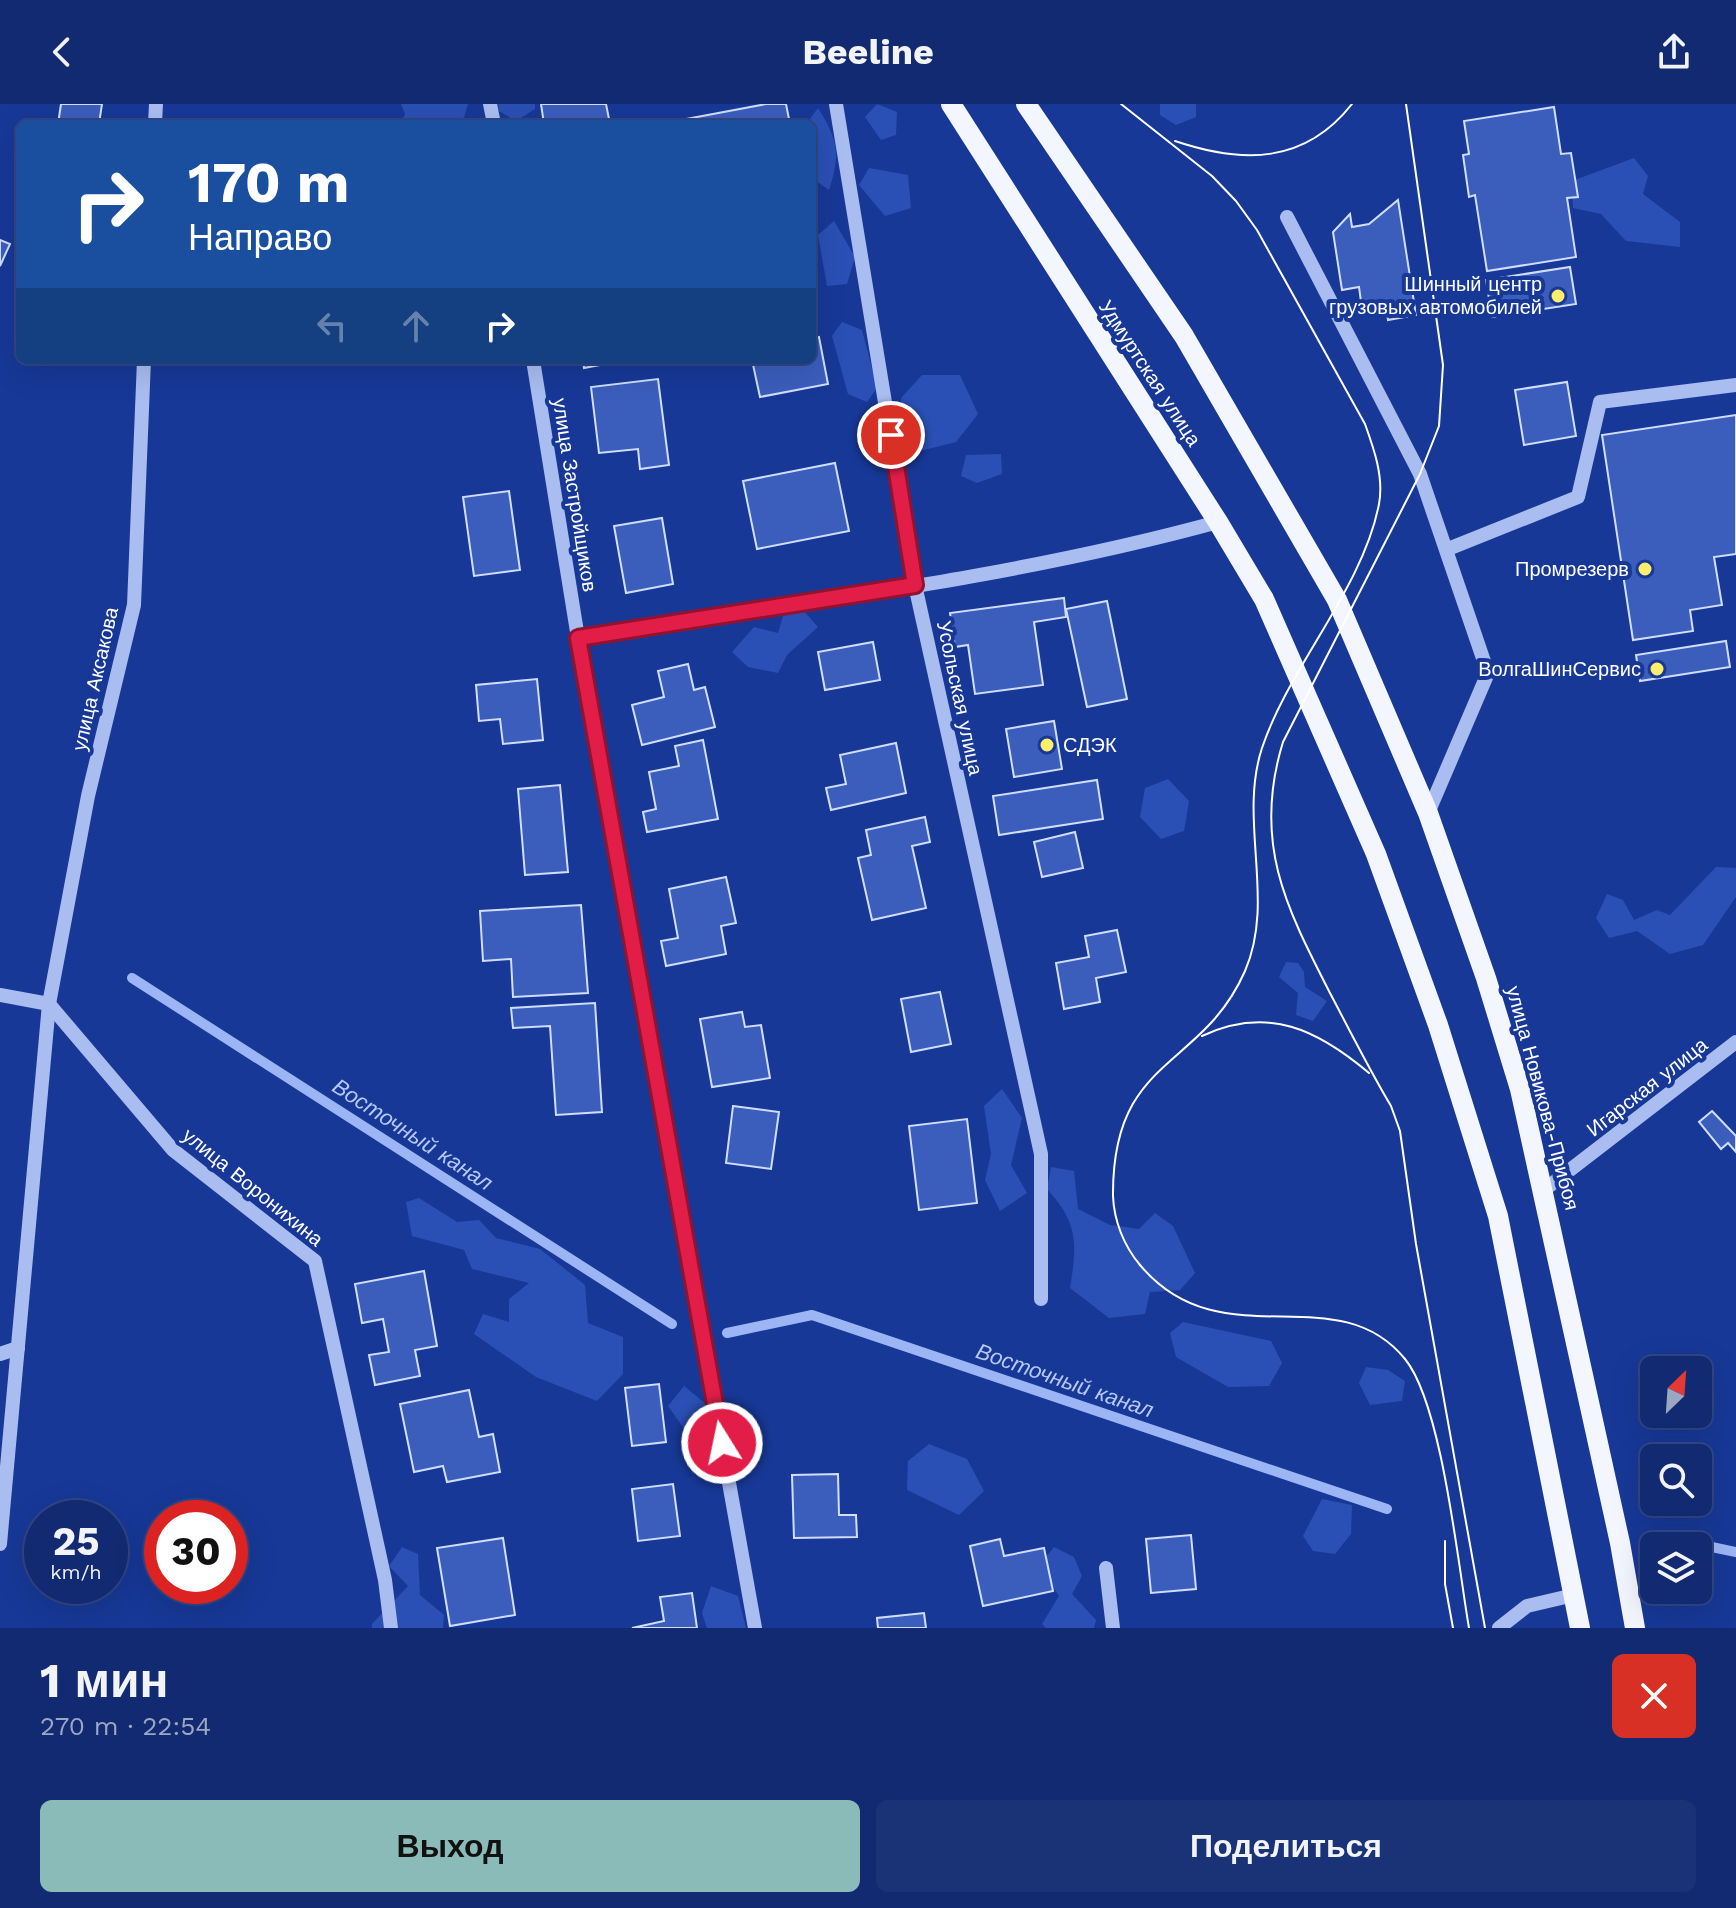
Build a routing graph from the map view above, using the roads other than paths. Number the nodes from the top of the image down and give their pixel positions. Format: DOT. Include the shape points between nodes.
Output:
graph roads {
  1 [pos="836,104"];
  2 [pos="951,104"];
  3 [pos="1026,104"];
  4 [pos="1287,217"];
  5 [pos="144,364"];
  6 [pos="534,364"];
  7 [pos="1736,385"];
  8 [pos="1218,522"];
  9 [pos="1448,549"];
  10 [pos="915,585"];
  11 [pos="578,638"];
  12 [pos="1428,813"];
  13 [pos="0,995"];
  14 [pos="49,1004"];
  15 [pos="1736,1042"];
  16 [pos="1544,1190"];
  17 [pos="1041,1299"];
  18 [pos="18,1348"];
  19 [pos="0,1354"];
  20 [pos="0,1544"];
  21 [pos="1106,1568"];
  22 [pos="1574,1595"];
  23 [pos="391,1628"];
  24 [pos="755,1628"];
  25 [pos="1113,1628"];
  26 [pos="1499,1628"];
  27 [pos="1580,1628"];
  28 [pos="1635,1628"];
  1 -- 10 [label="street, Усольская улица"];
  2 -- 8 [label="main road, Удмуртская улица"];
  3 -- 12 [label="main road, улица Новикова-Прибоя" via="1184,336 1337,600"];
  4 -- 9 [label="street" via="1406,442"];
  5 -- 14 [label="street, улица Аксакова" via="134,605 88,796"];
  6 -- 11 [label="street, улица Застройщиков"];
  7 -- 9 [label="street" via="1600,402 1578,497"];
  8 -- 10 [label="street"];
  8 -- 22 [label="main road, Удмуртская улица" via="1264,599 1299,673 1376,854 1438,1025 1498,1216"];
  9 -- 12 [label="street" via="1488,673"];
  10 -- 11 [label="street"];
  10 -- 17 [label="street, Усольская улица" via="1041,1154"];
  11 -- 24 [label="street, улица Застройщиков"];
  12 -- 16 [label="main road, улица Новикова-Прибоя" via="1520,1089"];
  13 -- 14 [label="street"];
  14 -- 18 [label="street, улица Аксакова"];
  14 -- 23 [label="street, улица Воронихина" via="173,1150 315,1261"];
  15 -- 16 [label="street, Игарская улица"];
  16 -- 28 [label="main road, улица Новикова-Прибоя"];
  18 -- 19 [label="street"];
  18 -- 20 [label="street, улица Аксакова"];
  21 -- 25 [label="street"];
  22 -- 26 [label="street" via="1527,1606"];
  22 -- 27 [label="main road"];
}
